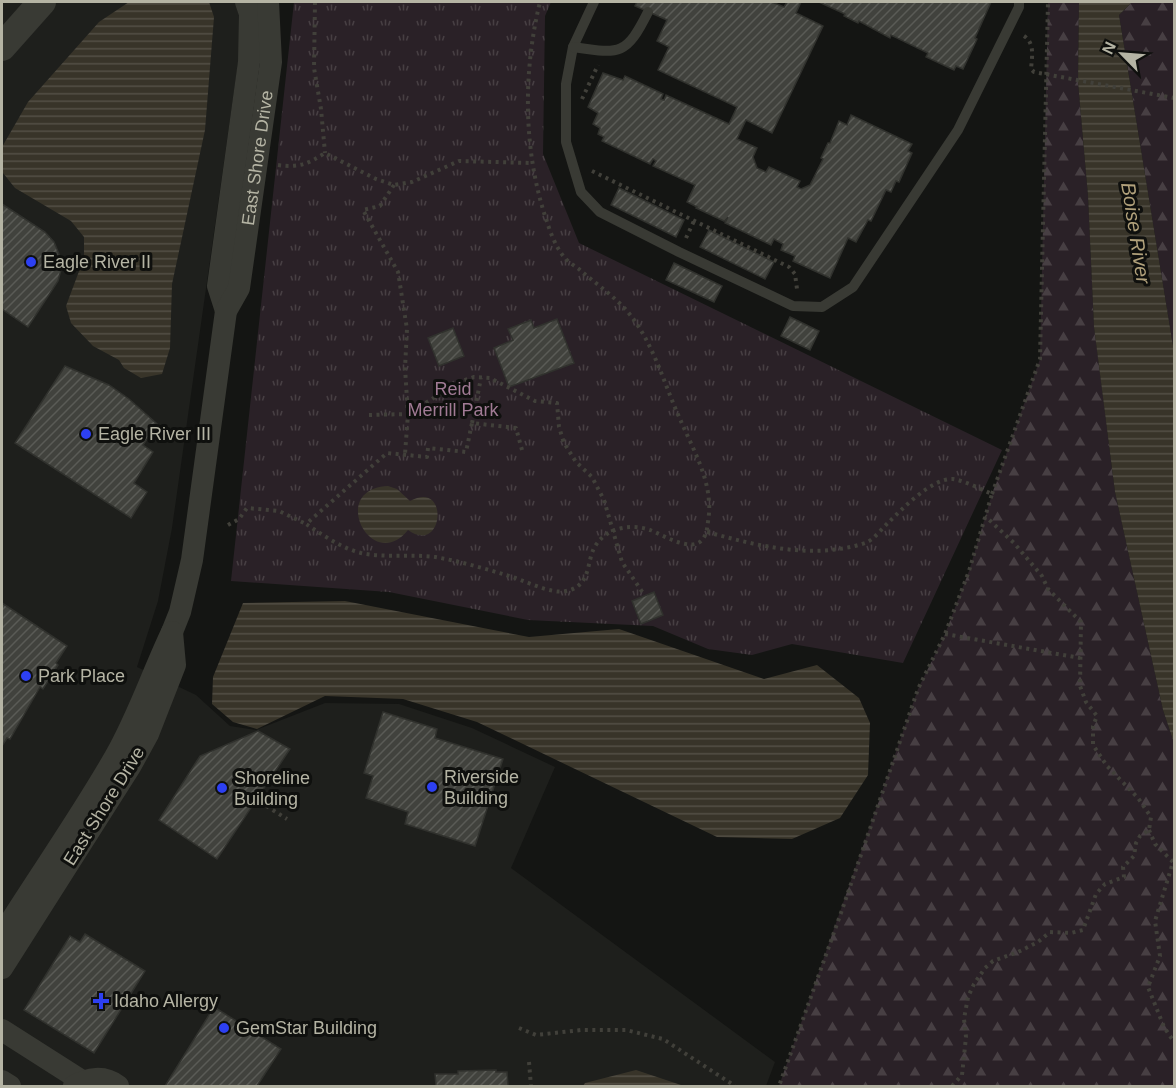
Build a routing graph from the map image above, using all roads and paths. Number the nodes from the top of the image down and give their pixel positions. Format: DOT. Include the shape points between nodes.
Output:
graph roads {
  1 [pos="42,2"];
  2 [pos="246,2"];
  3 [pos="268,2"];
  4 [pos="315,2"];
  5 [pos="540,2"];
  6 [pos="594,2"];
  7 [pos="1019,2"];
  8 [pos="1048,2"];
  9 [pos="648,12"];
  10 [pos="1024,36"];
  11 [pos="2,47"];
  12 [pos="573,47"];
  13 [pos="600,62"];
  14 [pos="1044,74"];
  15 [pos="1174,98"];
  16 [pos="582,100"];
  17 [pos="324,153"];
  18 [pos="531,163"];
  19 [pos="278,165"];
  20 [pos="591,170"];
  21 [pos="394,185"];
  22 [pos="806,291"];
  23 [pos="226,311"];
  24 [pos="481,378"];
  25 [pos="408,414"];
  26 [pos="369,415"];
  27 [pos="472,423"];
  28 [pos="522,450"];
  29 [pos="405,454"];
  30 [pos="992,494"];
  31 [pos="985,516"];
  32 [pos="306,524"];
  33 [pos="228,525"];
  34 [pos="611,529"];
  35 [pos="707,532"];
  36 [pos="643,593"];
  37 [pos="172,633"];
  38 [pos="945,634"];
  39 [pos="1080,658"];
  40 [pos="260,802"];
  41 [pos="287,819"];
  42 [pos="1149,830"];
  43 [pos="2,935"];
  44 [pos="2,968"];
  45 [pos="519,1028"];
  46 [pos="2,1030"];
  47 [pos="1174,1042"];
  48 [pos="530,1062"];
  49 [pos="2,1081"];
  50 [pos="78,1084"];
  51 [pos="10,1086"];
  52 [pos="118,1086"];
  53 [pos="531,1086"];
  54 [pos="735,1086"];
  55 [pos="779,1086"];
  56 [pos="952,1086"];
  1 -- 11 [label="street"];
  2 -- 23 [label="street, East Shore Drive" via="250,14 249,62 218,286"];
  3 -- 23 [label="street, East Shore Drive" via="271,62 239,288"];
  4 -- 17 [label="path" via="314,68"];
  5 -- 18 [label="path" via="528,98"];
  6 -- 12 [label="lane"];
  7 -- 12 [label="lane" via="958,130 853,287 822,307 793,306 600,212 581,192 566,142 566,84"];
  8 -- 14 [label="path"];
  9 -- 12 [label="lane" via="630,43 610,53"];
  10 -- 14 [label="path" via="1032,46 1031,69"];
  13 -- 16 [label="path"];
  14 -- 15 [label="path"];
  14 -- 30 [label="path" via="1040,359"];
  17 -- 19 [label="path" via="311,162 292,167"];
  17 -- 21 [label="path"];
  18 -- 21 [label="path" via="459,161 412,182"];
  18 -- 35 [label="path" via="541,205 564,257 627,311 651,347 706,484"];
  20 -- 22 [label="path" via="789,267 795,274 796,290"];
  21 -- 25 [label="path" via="380,206 363,210 398,272 407,329"];
  23 -- 37 [label="street, East Shore Drive" via="192,560"];
  24 -- 25 [label="path" via="459,382"];
  24 -- 27 [label="path"];
  24 -- 34 [label="path" via="490,378 535,400 557,403 564,442 576,462 592,477 604,500"];
  25 -- 26 [label="path"];
  25 -- 29 [label="path"];
  27 -- 28 [label="path" via="516,428"];
  27 -- 29 [label="path" via="466,452 428,448 427,457"];
  29 -- 32 [label="path" via="387,453"];
  30 -- 31 [label="path"];
  30 -- 35 [label="path" via="952,479 934,484 869,542 844,549 768,547"];
  31 -- 38 [label="path"];
  31 -- 39 [label="path" via="1014,543 1042,576 1048,590 1081,622"];
  32 -- 33 [label="path" via="279,511 247,508"];
  32 -- 34 [label="path" via="362,553 434,557 565,592 581,585 598,541"];
  34 -- 35 [label="path" via="637,527 691,545 700,542"];
  34 -- 36 [label="path" via="622,562"];
  37 -- 43 [label="street, East Shore Drive" via="115,757"];
  37 -- 44 [label="street, East Shore Drive" via="175,665 148,734"];
  38 -- 39 [label="path"];
  38 -- 55 [label="path" via="918,689"];
  39 -- 42 [label="path" via="1080,686 1097,716 1093,746 1151,817"];
  40 -- 41 [label="path"];
  42 -- 47 [label="path" via="1155,844 1173,862 1155,921 1160,956 1148,987"];
  42 -- 56 [label="path" via="1136,843 1134,856 1124,867 1124,877 1106,884 1096,894 1083,930 1050,932 985,968 968,997 963,1019 966,1037 962,1075"];
  45 -- 54 [label="path" via="536,1035 626,1030 663,1039"];
  46 -- 50 [label="street"];
  48 -- 53 [label="path"];
  49 -- 51 [label="street"];
  50 -- 52 [label="street" via="104,1079"];
}
